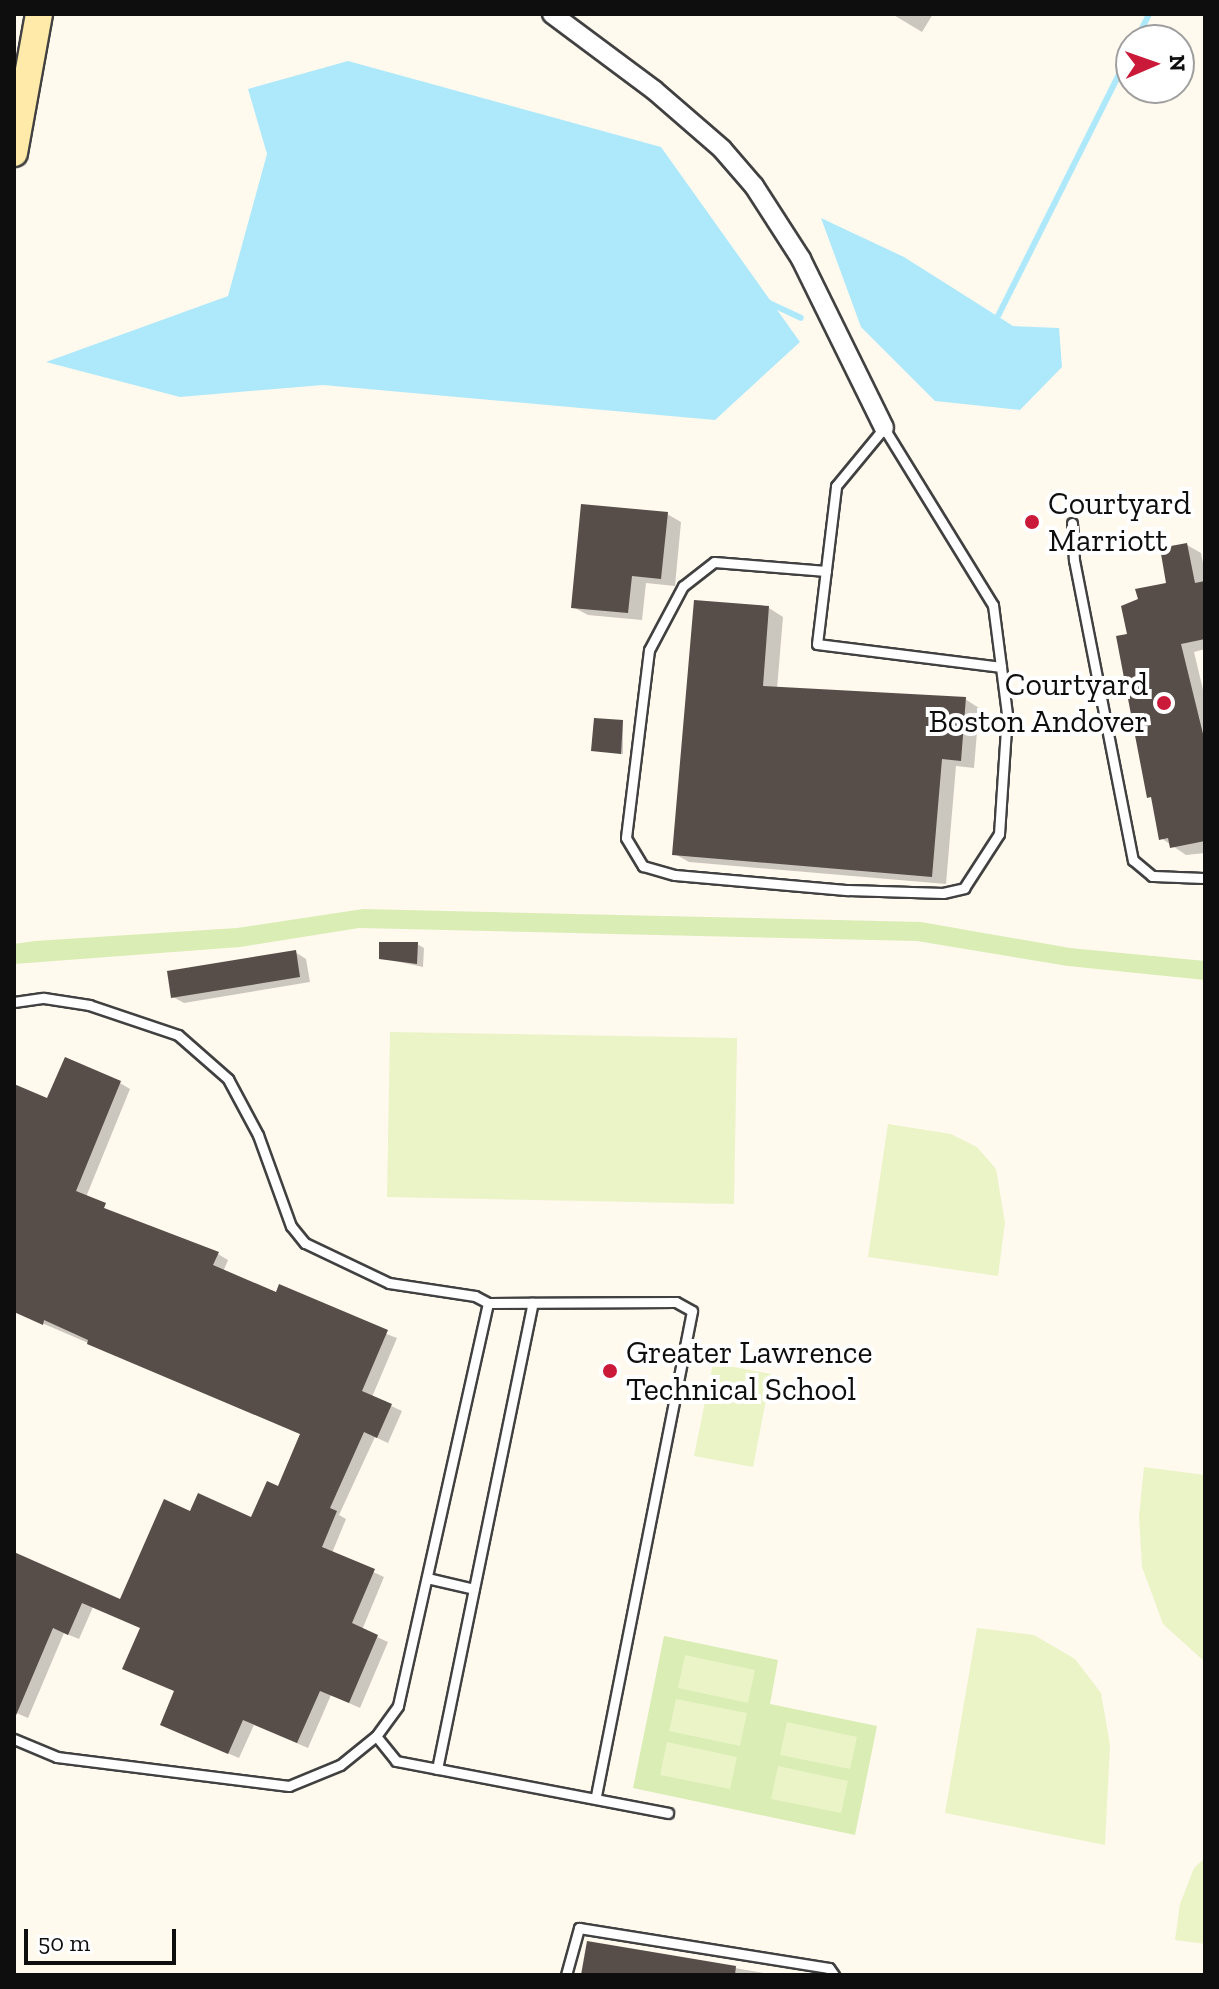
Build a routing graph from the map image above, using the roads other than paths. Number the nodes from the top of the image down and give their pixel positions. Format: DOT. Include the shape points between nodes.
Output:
graph roads {
  1 [pos="25,14"];
  2 [pos="39,14"];
  3 [pos="552,14"];
  4 [pos="23,107"];
  5 [pos="14,153"];
  6 [pos="884,428"];
  7 [pos="1072,523"];
  8 [pos="826,571"];
  9 [pos="1001,667"];
  10 [pos="1205,878"];
  11 [pos="14,1002"];
  12 [pos="488,1303"];
  13 [pos="533,1303"];
  14 [pos="427,1578"];
  15 [pos="474,1589"];
  16 [pos="376,1736"];
  17 [pos="14,1739"];
  18 [pos="437,1769"];
  19 [pos="596,1797"];
  20 [pos="668,1813"];
  21 [pos="566,1975"];
  22 [pos="834,1975"];
  1 -- 4 [label="main road" via="17,77"];
  2 -- 4 [label="main road"];
  3 -- 6 [label="street" via="654,90 722,149 754,186 801,259"];
  4 -- 5 [label="main road"];
  6 -- 8 [label="lane" via="836,486"];
  6 -- 9 [label="lane" via="993,605"];
  7 -- 10 [label="lane" via="1074,560 1133,860 1152,876"];
  8 -- 9 [label="lane" via="817,644"];
  8 -- 9 [label="lane" via="714,562 683,586 649,650 626,838 643,866 675,875 848,890 943,893 964,888 999,834 1007,714"];
  11 -- 12 [label="lane" via="44,998 89,1005 178,1035 228,1079 258,1135 291,1226 305,1243 389,1283 475,1296"];
  12 -- 13 [label="lane"];
  12 -- 14 [label="lane"];
  13 -- 15 [label="lane"];
  13 -- 19 [label="lane" via="676,1302 692,1311"];
  14 -- 15 [label="lane"];
  14 -- 16 [label="lane" via="398,1706"];
  15 -- 18 [label="lane"];
  16 -- 17 [label="lane" via="340,1765 289,1786 57,1757"];
  16 -- 18 [label="lane" via="396,1761"];
  18 -- 19 [label="lane"];
  19 -- 20 [label="lane"];
  21 -- 22 [label="lane" via="579,1928 829,1968"];
}
